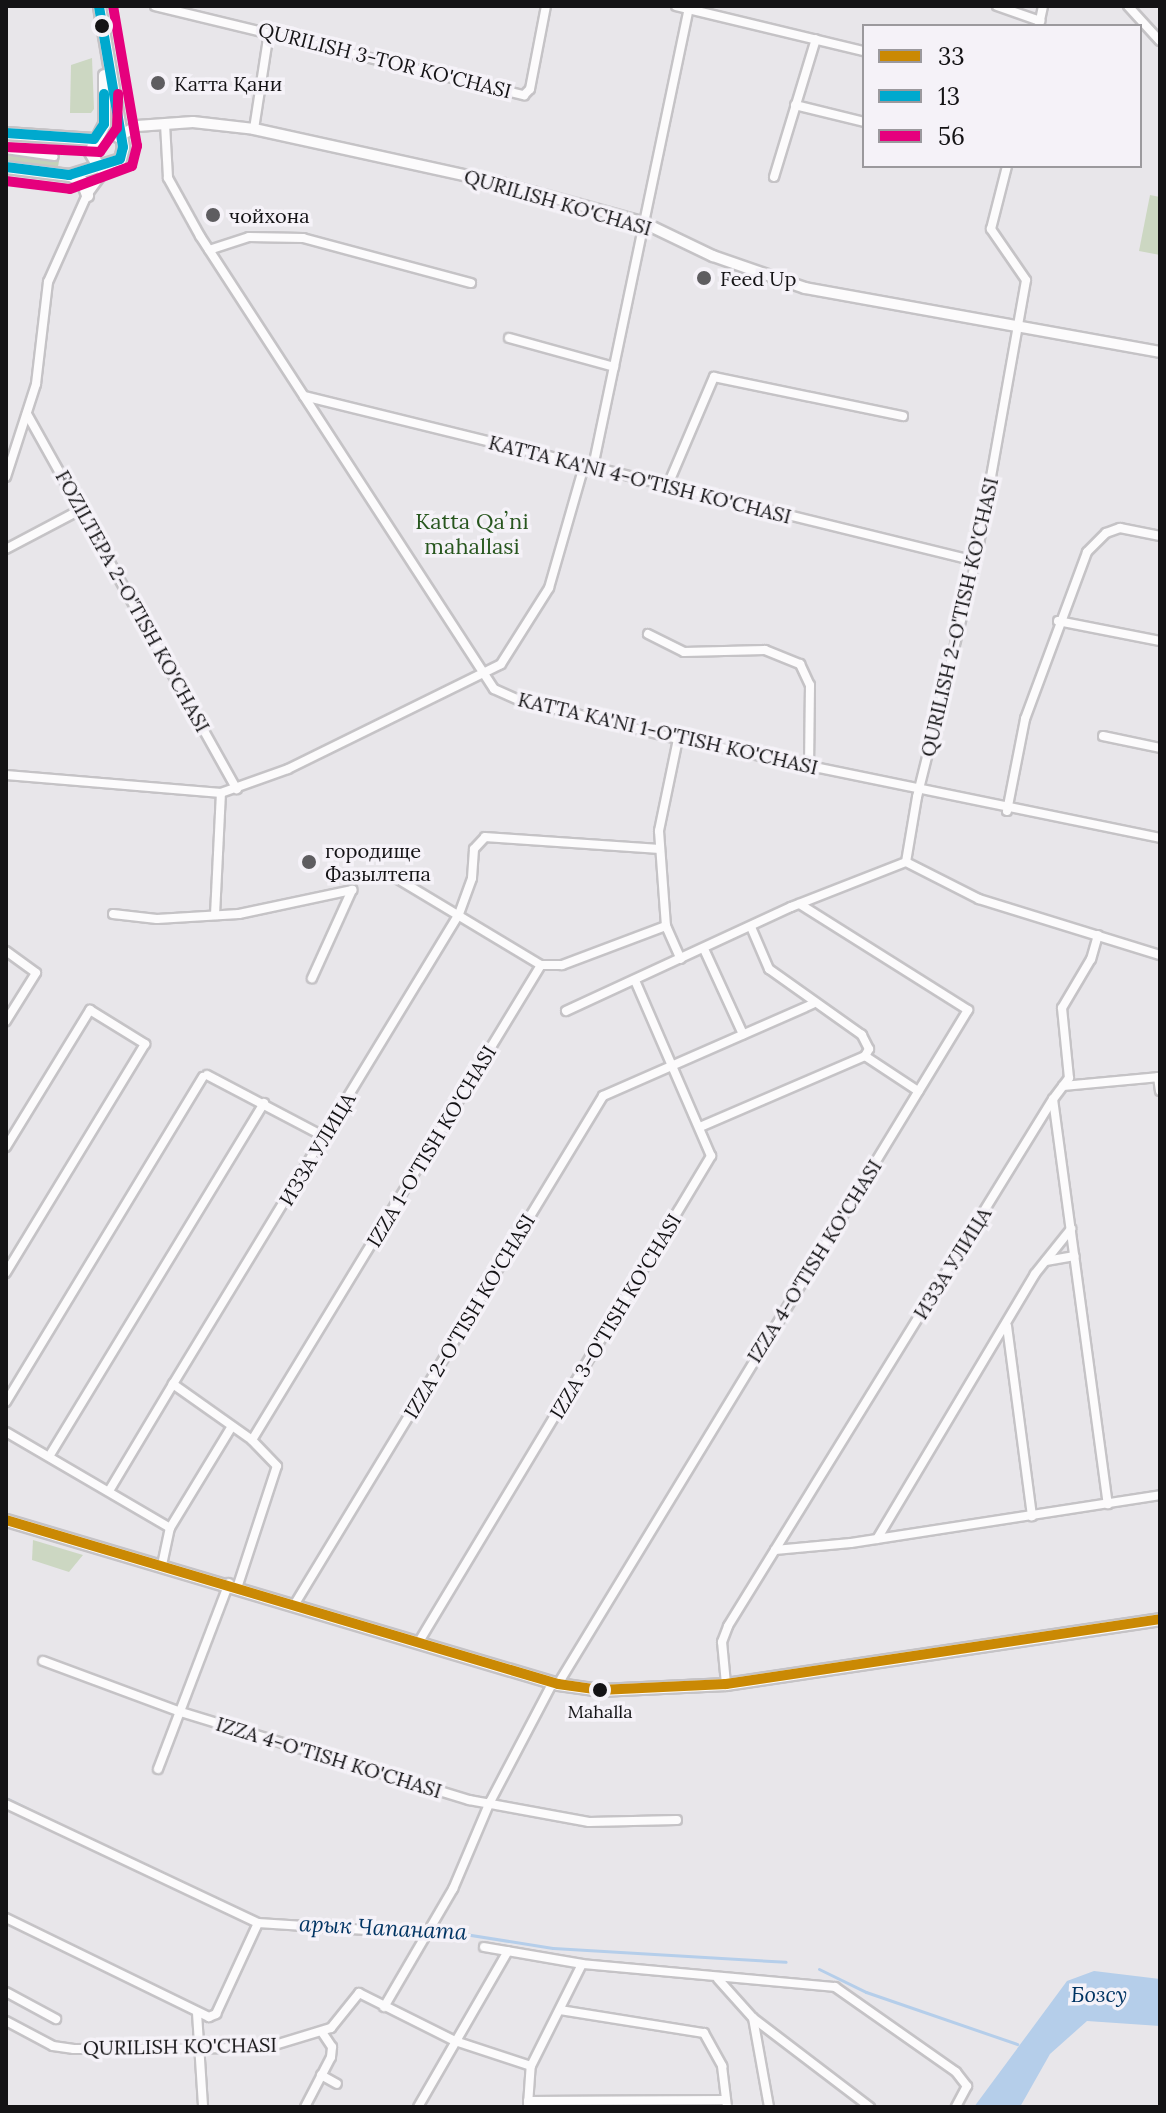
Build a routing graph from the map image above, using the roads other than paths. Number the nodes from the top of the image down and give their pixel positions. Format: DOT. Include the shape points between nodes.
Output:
graph roads {
  1 [pos="99,6"];
  2 [pos="155,6"];
  3 [pos="546,6"];
  4 [pos="676,6"];
  5 [pos="997,6"];
  6 [pos="1043,6"];
  7 [pos="1128,6"];
  8 [pos="689,9"];
  9 [pos="1040,24"];
  10 [pos="269,32"];
  11 [pos="816,39"];
  12 [pos="1160,41"];
  13 [pos="104,47"];
  14 [pos="862,50"];
  15 [pos="795,105"];
  16 [pos="117,118"];
  17 [pos="862,122"];
  18 [pos="165,124"];
  19 [pos="137,126"];
  20 [pos="254,129"];
  21 [pos="6,133"];
  22 [pos="98,136"];
  23 [pos="118,137"];
  24 [pos="6,150"];
  25 [pos="90,154"];
  26 [pos="54,157"];
  27 [pos="108,166"];
  28 [pos="6,167"];
  29 [pos="1006,168"];
  30 [pos="89,171"];
  31 [pos="69,175"];
  32 [pos="774,177"];
  33 [pos="87,195"];
  34 [pos="642,222"];
  35 [pos="209,250"];
  36 [pos="471,283"];
  37 [pos="1017,325"];
  38 [pos="509,338"];
  39 [pos="1160,352"];
  40 [pos="614,367"];
  41 [pos="304,396"];
  42 [pos="27,414"];
  43 [pos="903,416"];
  44 [pos="593,467"];
  45 [pos="6,477"];
  46 [pos="667,487"];
  47 [pos="82,509"];
  48 [pos="1160,536"];
  49 [pos="6,549"];
  50 [pos="976,561"];
  51 [pos="1058,621"];
  52 [pos="648,634"];
  53 [pos="1160,641"];
  54 [pos="481,676"];
  55 [pos="1103,736"];
  56 [pos="678,739"];
  57 [pos="1160,748"];
  58 [pos="809,767"];
  59 [pos="6,775"];
  60 [pos="921,786"];
  61 [pos="237,789"];
  62 [pos="221,793"];
  63 [pos="1007,811"];
  64 [pos="1160,838"];
  65 [pos="660,849"];
  66 [pos="906,862"];
  67 [pos="396,878"];
  68 [pos="800,904"];
  69 [pos="113,914"];
  70 [pos="459,914"];
  71 [pos="215,915"];
  72 [pos="666,926"];
  73 [pos="751,927"];
  74 [pos="1098,935"];
  75 [pos="704,949"];
  76 [pos="6,951"];
  77 [pos="1160,955"];
  78 [pos="681,959"];
  79 [pos="541,965"];
  80 [pos="312,978"];
  81 [pos="635,980"];
  82 [pos="813,1004"];
  83 [pos="566,1011"];
  84 [pos="6,1021"];
  85 [pos="743,1034"];
  86 [pos="865,1056"];
  87 [pos="672,1063"];
  88 [pos="1159,1077"];
  89 [pos="1063,1086"];
  90 [pos="918,1091"];
  91 [pos="1160,1091"];
  92 [pos="1053,1099"];
  93 [pos="264,1103"];
  94 [pos="700,1127"];
  95 [pos="325,1137"];
  96 [pos="6,1147"];
  97 [pos="1071,1229"];
  98 [pos="1075,1256"];
  99 [pos="1045,1261"];
  100 [pos="6,1273"];
  101 [pos="1007,1325"];
  102 [pos="173,1384"];
  103 [pos="6,1402"];
  104 [pos="232,1426"];
  105 [pos="6,1432"];
  106 [pos="252,1440"];
  107 [pos="50,1455"];
  108 [pos="109,1491"];
  109 [pos="1160,1495"];
  110 [pos="1108,1504"];
  111 [pos="1032,1516"];
  112 [pos="6,1520"];
  113 [pos="170,1528"];
  114 [pos="877,1539"];
  115 [pos="775,1550"];
  116 [pos="162,1565"];
  117 [pos="234,1583"];
  118 [pos="296,1602"];
  119 [pos="1160,1619"];
  120 [pos="420,1640"];
  121 [pos="43,1661"];
  122 [pos="556,1683"];
  123 [pos="726,1684"];
  124 [pos="181,1712"];
  125 [pos="158,1769"];
  126 [pos="490,1802"];
  127 [pos="6,1804"];
  128 [pos="677,1820"];
  129 [pos="6,1918"];
  130 [pos="258,1923"];
  131 [pos="430,1933"];
  132 [pos="484,1947"];
  133 [pos="508,1951"];
  134 [pos="582,1964"];
  135 [pos="718,1979"];
  136 [pos="6,1992"];
  137 [pos="384,2007"];
  138 [pos="560,2010"];
  139 [pos="197,2013"];
  140 [pos="753,2018"];
  141 [pos="56,2019"];
  142 [pos="6,2021"];
  143 [pos="322,2032"];
  144 [pos="455,2041"];
  145 [pos="199,2047"];
  146 [pos="531,2066"];
  147 [pos="321,2075"];
  148 [pos="337,2084"];
  149 [pos="528,2104"];
  150 [pos="727,2104"];
  151 [pos="203,2107"];
  152 [pos="305,2107"];
  153 [pos="418,2107"];
  154 [pos="769,2107"];
  155 [pos="870,2107"];
  156 [pos="956,2107"];
  1 -- 13 [label="main road"];
  2 -- 10 [label="street, QURILISH 3-TOR KO'CHASI"];
  3 -- 10 [label="street, QURILISH 3-TOR KO'CHASI" via="530,89 524,95"];
  4 -- 8 [label="street"];
  5 -- 9 [label="street"];
  6 -- 9 [label="street"];
  7 -- 12 [label="street"];
  8 -- 11 [label="street"];
  8 -- 34 [label="street"];
  10 -- 20 [label="street"];
  11 -- 14 [label="street"];
  11 -- 15 [label="street"];
  13 -- 16 [label="main road"];
  13 -- 22 [label="main road"];
  15 -- 17 [label="street"];
  15 -- 32 [label="street"];
  16 -- 19 [label="street, QURILISH KO'CHASI"];
  16 -- 23 [label="main road"];
  18 -- 19 [label="street, QURILISH KO'CHASI"];
  18 -- 20 [label="street, QURILISH KO'CHASI"];
  18 -- 35 [label="street, KATTA KA'NI 1-O'TISH KO'CHASI" via="168,178"];
  19 -- 23 [label="street, QURILISH KO'CHASI"];
  20 -- 34 [label="street, QURILISH KO'CHASI" via="504,184"];
  21 -- 22 [label="main road"];
  22 -- 23 [label="main road"];
  22 -- 25 [label="main road"];
  23 -- 27 [label="main road" via="123,155"];
  24 -- 26 [label="street"];
  25 -- 27 [label="main road"];
  25 -- 30 [label="street"];
  27 -- 30 [label="main road"];
  27 -- 33 [label="street"];
  28 -- 31 [label="main road"];
  29 -- 37 [label="street, QURILISH 2-O'TISH KO'CHASI" via="991,229 1026,280"];
  30 -- 31 [label="main road"];
  30 -- 33 [label="street"];
  31 -- 33 [label="main road" via="81,180"];
  33 -- 42 [label="street" via="45,294 38,376"];
  34 -- 37 [label="street, QURILISH KO'CHASI" via="713,256 805,288"];
  34 -- 40 [label="street"];
  35 -- 36 [label="street" via="249,237 303,238"];
  35 -- 41 [label="street, KATTA KA'NI 1-O'TISH KO'CHASI"];
  37 -- 39 [label="street, QURILISH KO'CHASI"];
  37 -- 50 [label="street, QURILISH 2-O'TISH KO'CHASI"];
  38 -- 40 [label="street"];
  40 -- 44 [label="street"];
  41 -- 44 [label="street, KATTA KA'NI 4-O'TISH KO'CHASI"];
  41 -- 54 [label="street, KATTA KA'NI 1-O'TISH KO'CHASI"];
  42 -- 45 [label="street"];
  42 -- 47 [label="street, FOZILTEPA 2-O'TISH KO'CHASI"];
  43 -- 46 [label="street" via="714,377"];
  44 -- 46 [label="street, KATTA KA'NI 4-O'TISH KO'CHASI"];
  44 -- 54 [label="street" via="582,473 549,588 510,653"];
  46 -- 50 [label="street, KATTA KA'NI 4-O'TISH KO'CHASI"];
  47 -- 49 [label="street"];
  47 -- 61 [label="street, FOZILTEPA 2-O'TISH KO'CHASI"];
  48 -- 51 [label="street" via="1120,528 1094,542"];
  50 -- 60 [label="street, QURILISH 2-O'TISH KO'CHASI"];
  51 -- 53 [label="street"];
  51 -- 63 [label="street" via="1025,719"];
  52 -- 58 [label="street" via="684,652 765,650 800,664 810,685"];
  54 -- 56 [label="street, KATTA KA'NI 1-O'TISH KO'CHASI" via="519,700"];
  54 -- 61 [label="street"];
  55 -- 57 [label="street"];
  56 -- 58 [label="street, KATTA KA'NI 1-O'TISH KO'CHASI"];
  56 -- 65 [label="street"];
  58 -- 60 [label="street, KATTA KA'NI 1-O'TISH KO'CHASI"];
  59 -- 62 [label="street"];
  60 -- 63 [label="street, KATTA KA'NI 1-O'TISH KO'CHASI"];
  60 -- 66 [label="street, QURILISH 2-O'TISH KO'CHASI"];
  61 -- 62 [label="street"];
  62 -- 71 [label="street"];
  63 -- 64 [label="street, KATTA KA'NI 1-O'TISH KO'CHASI"];
  65 -- 70 [label="street, ИЗЗА УЛИЦА" via="485,837 474,849 472,878"];
  65 -- 72 [label="street"];
  66 -- 68 [label="street"];
  66 -- 74 [label="street" via="979,899"];
  67 -- 70 [label="street"];
  68 -- 73 [label="street"];
  68 -- 90 [label="street, IZZA 4-O'TISH KO'CHASI" via="968,1010"];
  69 -- 71 [label="street" via="157,919"];
  70 -- 79 [label="street"];
  70 -- 95 [label="street, ИЗЗА УЛИЦА"];
  71 -- 80 [label="street" via="352,890"];
  72 -- 78 [label="street"];
  72 -- 79 [label="street" via="562,965"];
  73 -- 75 [label="street"];
  73 -- 82 [label="street" via="769,969"];
  74 -- 77 [label="street"];
  74 -- 89 [label="street" via="1091,959 1062,1008 1069,1078"];
  75 -- 78 [label="street"];
  75 -- 85 [label="street"];
  76 -- 84 [label="street" via="36,973"];
  78 -- 81 [label="street"];
  79 -- 106 [label="street, IZZA 1-O'TISH KO'CHASI"];
  81 -- 83 [label="street"];
  81 -- 87 [label="street, IZZA 3-O'TISH KO'CHASI"];
  82 -- 85 [label="street, IZZA 2-O'TISH KO'CHASI"];
  82 -- 86 [label="street" via="862,1035 869,1049"];
  85 -- 87 [label="street, IZZA 2-O'TISH KO'CHASI"];
  86 -- 90 [label="street"];
  86 -- 94 [label="street"];
  87 -- 94 [label="street, IZZA 3-O'TISH KO'CHASI"];
  87 -- 118 [label="street, IZZA 2-O'TISH KO'CHASI" via="603,1096"];
  88 -- 89 [label="street"];
  88 -- 91 [label="street"];
  89 -- 92 [label="street, ИЗЗА УЛИЦА"];
  90 -- 122 [label="street, IZZA 4-O'TISH KO'CHASI"];
  92 -- 97 [label="street"];
  92 -- 115 [label="street, ИЗЗА УЛИЦА"];
  93 -- 95 [label="street"];
  93 -- 103 [label="street" via="205,1076"];
  93 -- 107 [label="street"];
  94 -- 120 [label="street, IZZA 3-O'TISH KO'CHASI" via="711,1156"];
  95 -- 102 [label="street, ИЗЗА УЛИЦА"];
  96 -- 100 [label="street" via="90,1010 145,1044"];
  97 -- 98 [label="street"];
  97 -- 99 [label="street"];
  98 -- 99 [label="street"];
  98 -- 110 [label="street"];
  99 -- 101 [label="street"];
  101 -- 111 [label="street"];
  101 -- 114 [label="street"];
  102 -- 104 [label="street"];
  102 -- 108 [label="street, ИЗЗА УЛИЦА"];
  104 -- 106 [label="street"];
  104 -- 113 [label="street"];
  105 -- 107 [label="street"];
  106 -- 117 [label="street" via="275,1461 278,1472"];
  107 -- 108 [label="street"];
  108 -- 113 [label="street"];
  109 -- 110 [label="street"];
  110 -- 111 [label="street"];
  111 -- 114 [label="street"];
  112 -- 116 [label="main road"];
  113 -- 116 [label="street"];
  114 -- 115 [label="street"];
  115 -- 123 [label="street, ИЗЗА УЛИЦА" via="722,1642"];
  116 -- 117 [label="main road"];
  117 -- 118 [label="main road"];
  117 -- 124 [label="street"];
  118 -- 120 [label="main road"];
  119 -- 123 [label="main road"];
  120 -- 122 [label="main road"];
  121 -- 124 [label="street, IZZA 4-O'TISH KO'CHASI"];
  122 -- 123 [label="main road" via="626,1691"];
  122 -- 126 [label="street, IZZA 4-O'TISH KO'CHASI"];
  124 -- 125 [label="street"];
  124 -- 126 [label="street, IZZA 4-O'TISH KO'CHASI"];
  126 -- 128 [label="street" via="589,1822"];
  126 -- 131 [label="street"];
  127 -- 130 [label="street"];
  129 -- 139 [label="street"];
  130 -- 131 [label="street"];
  130 -- 139 [label="street" via="216,2014"];
  131 -- 137 [label="street"];
  132 -- 133 [label="street"];
  133 -- 134 [label="street"];
  133 -- 144 [label="street"];
  134 -- 135 [label="street"];
  134 -- 138 [label="street"];
  135 -- 140 [label="street"];
  135 -- 156 [label="street" via="835,1987 956,2072 967,2086"];
  136 -- 141 [label="street"];
  137 -- 143 [label="street, QURILISH KO'CHASI" via="359,1993"];
  137 -- 144 [label="street"];
  138 -- 146 [label="street"];
  138 -- 150 [label="street" via="704,2033 722,2066"];
  139 -- 145 [label="street"];
  140 -- 154 [label="street"];
  140 -- 155 [label="street"];
  142 -- 145 [label="street, QURILISH KO'CHASI" via="53,2046"];
  143 -- 145 [label="street, QURILISH KO'CHASI" via="265,2048"];
  143 -- 147 [label="street" via="332,2047"];
  144 -- 146 [label="street"];
  144 -- 153 [label="street"];
  145 -- 151 [label="street"];
  146 -- 149 [label="street"];
  147 -- 148 [label="street"];
  147 -- 152 [label="street"];
  149 -- 150 [label="street"];
}
